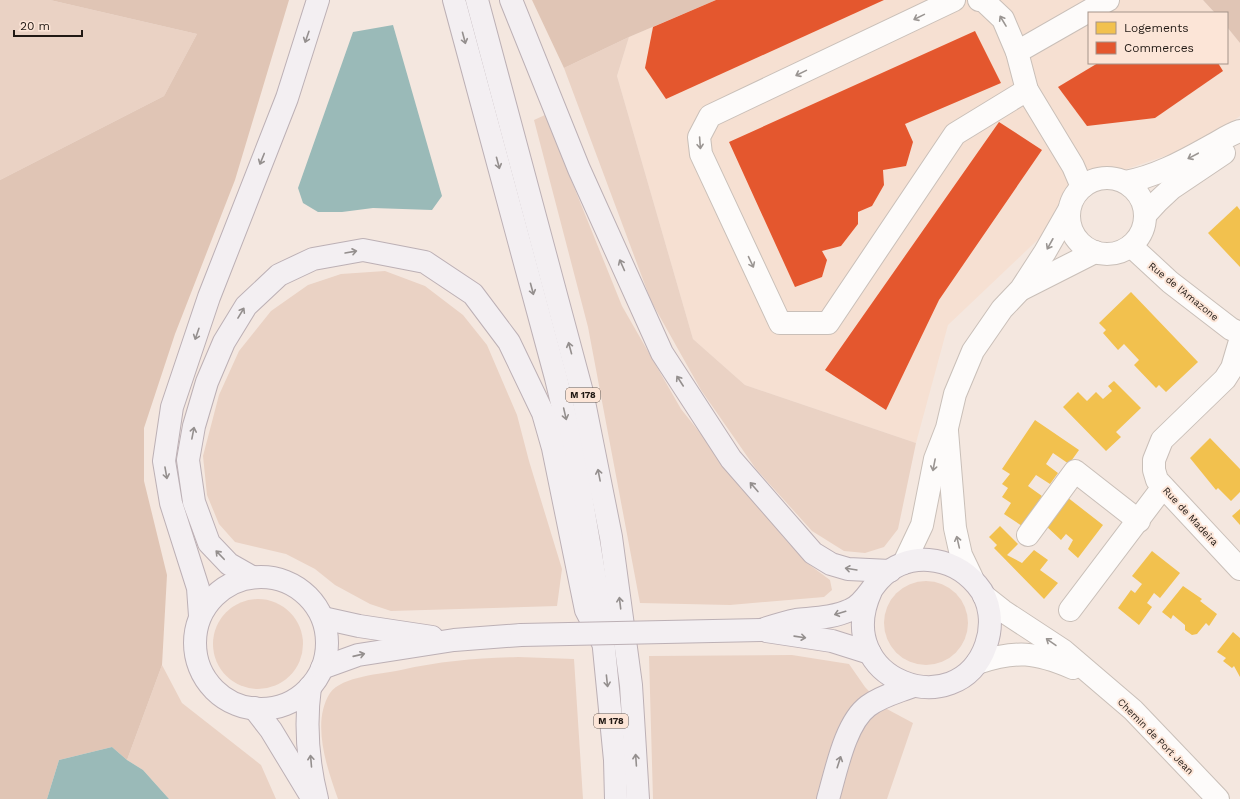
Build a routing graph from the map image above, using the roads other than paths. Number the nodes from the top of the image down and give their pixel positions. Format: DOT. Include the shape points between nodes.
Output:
graph roads {
  1 [pos="318,0"];
  2 [pos="454,0"];
  3 [pos="477,0"];
  4 [pos="511,0"];
  5 [pos="954,0"];
  6 [pos="979,0"];
  7 [pos="1108,0"];
  8 [pos="1017,52"];
  9 [pos="1028,90"];
  10 [pos="1240,131"];
  11 [pos="1240,138"];
  12 [pos="1125,182"];
  13 [pos="1082,187"];
  14 [pos="1069,210"];
  15 [pos="1145,216"];
  16 [pos="1131,246"];
  17 [pos="1094,252"];
  18 [pos="1020,289"];
  19 [pos="1240,333"];
  20 [pos="1240,341"];
  21 [pos="947,428"];
  22 [pos="1163,487"];
  23 [pos="1139,521"];
  24 [pos="1028,535"];
  25 [pos="897,567"];
  26 [pos="1240,569"];
  27 [pos="252,577"];
  28 [pos="972,578"];
  29 [pos="871,592"];
  30 [pos="984,596"];
  31 [pos="1070,610"];
  32 [pos="200,616"];
  33 [pos="323,618"];
  34 [pos="761,630"];
  35 [pos="454,640"];
  36 [pos="603,643"];
  37 [pos="870,653"];
  38 [pos="977,663"];
  39 [pos="322,668"];
  40 [pos="1091,676"];
  41 [pos="913,686"];
  42 [pos="310,687"];
  43 [pos="254,708"];
  44 [pos="312,799"];
  45 [pos="317,799"];
  46 [pos="616,799"];
  47 [pos="638,799"];
  48 [pos="828,799"];
  49 [pos="1218,799"];
  1 -- 32 [label="main road, one-way" via="287,98 209,297 172,407 164,461 171,503 198,588"];
  2 -- 36 [label="main road, M 178, one-way" via="556,378 574,454 592,555"];
  47 -- 3 [label="main road, M 178, one-way" via="631,685 612,537 582,392"];
  25 -- 4 [label="main road, one-way" via="848,569 831,564 813,553 731,460 662,353 579,169"];
  5 -- 9 [label="street, one-way" via="710,116 699,137 701,154 780,323 828,323 955,134"];
  8 -- 6 [label="street, one-way" via="1003,19 984,1"];
  7 -- 8 [label="street"];
  8 -- 9 [label="street"];
  9 -- 13 [label="street" via="1073,166"];
  10 -- 12 [label="street, one-way" via="1178,163 1139,180"];
  11 -- 15 [label="street" via="1213,162 1172,188"];
  12 -- 13 [label="street" via="1112,178 1099,179"];
  12 -- 15 [label="street" via="1140,196"];
  13 -- 14 [label="street" via="1073,197"];
  14 -- 17 [label="street" via="1070,225 1076,239"];
  14 -- 18 [label="street, one-way"];
  15 -- 16 [label="street" via="1142,232"];
  16 -- 17 [label="street" via="1110,254"];
  16 -- 19 [label="street, Rue de l'Amazone" via="1170,282 1231,329"];
  17 -- 18 [label="street"];
  18 -- 21 [label="street" via="1002,309 973,351 955,394"];
  20 -- 22 [label="street, Rue de Madeira" via="1232,368 1218,388 1162,440 1154,460 1154,470 1157,480"];
  21 -- 25 [label="street, one-way" via="935,459 922,525"];
  28 -- 21 [label="street, one-way" via="961,555 955,528"];
  22 -- 23 [label="street"];
  22 -- 26 [label="street, Rue de Madeira"];
  23 -- 24 [label="street" via="1075,471"];
  23 -- 31 [label="street"];
  25 -- 28 [label="main road" via="918,560 940,561 961,569"];
  25 -- 29 [label="main road" via="879,580"];
  27 -- 32 [label="main road" via="230,584 213,597"];
  27 -- 33 [label="main road" via="270,577 288,582 304,592"];
  27 -- 36 [label="main road, one-way" via="229,564 209,544 194,502 188,460 206,382 224,342 246,306 280,275 313,259 363,250 425,262 473,294 509,342 543,413 553,448 586,610"];
  28 -- 30 [label="main road"];
  29 -- 34 [label="main road, one-way" via="850,610 830,616 794,620"];
  29 -- 37 [label="main road" via="865,603 863,616 865,641"];
  30 -- 38 [label="main road" via="991,623 989,638"];
  40 -- 30 [label="street, Chemin de Port Jean, one-way" via="1064,651"];
  32 -- 43 [label="main road" via="195,636 196,656 204,675 216,692 234,703"];
  33 -- 35 [label="main road"];
  33 -- 39 [label="main road" via="327,646"];
  34 -- 35 [label="main road, bridge" via="521,635"];
  34 -- 37 [label="main road, one-way" via="832,641"];
  39 -- 35 [label="main road, one-way" via="358,655"];
  36 -- 46 [label="main road, M 178, one-way" via="615,760"];
  37 -- 41 [label="main road" via="888,674"];
  38 -- 40 [label="street, Chemin de Port Jean" via="997,657 1037,655"];
  38 -- 41 [label="main road" via="948,684 937,687"];
  39 -- 42 [label="main road"];
  40 -- 49 [label="street, Chemin de Port Jean" via="1133,710"];
  48 -- 41 [label="main road, one-way" via="852,726 859,714 878,700"];
  42 -- 43 [label="main road" via="294,700 274,708"];
  45 -- 42 [label="main road, one-way" via="312,780 306,714"];
  43 -- 44 [label="main road" via="271,730"];
}
